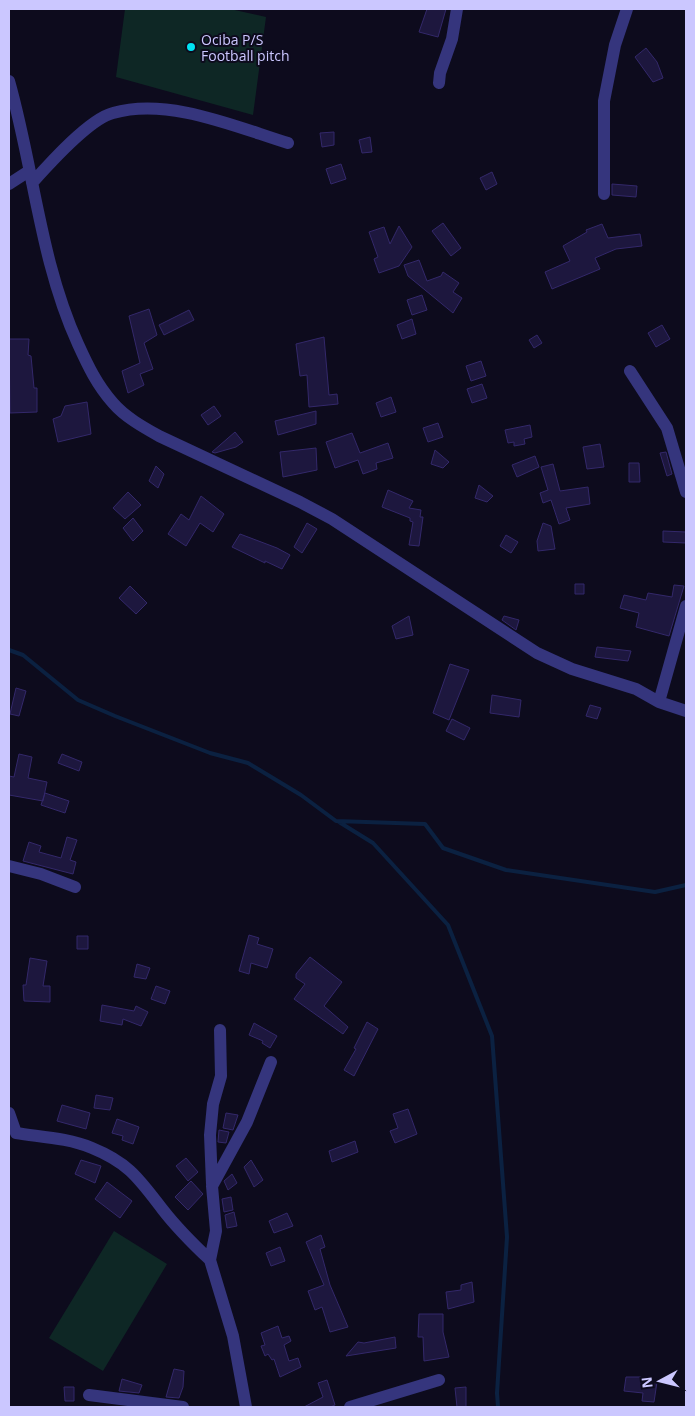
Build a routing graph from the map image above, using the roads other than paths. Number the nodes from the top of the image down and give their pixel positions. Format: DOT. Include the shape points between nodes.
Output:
graph roads {
  1 [pos="456,9"];
  2 [pos="627,9"];
  3 [pos="9,81"];
  4 [pos="439,83"];
  5 [pos="288,143"];
  6 [pos="30,177"];
  7 [pos="9,184"];
  8 [pos="604,194"];
  9 [pos="630,371"];
  10 [pos="686,492"];
  11 [pos="686,606"];
  12 [pos="659,702"];
  13 [pos="686,711"];
  14 [pos="9,866"];
  15 [pos="75,887"];
  16 [pos="220,1030"];
  17 [pos="271,1062"];
  18 [pos="9,1114"];
  19 [pos="212,1186"];
  20 [pos="210,1260"];
  21 [pos="439,1380"];
  22 [pos="89,1395"];
  23 [pos="181,1407"];
  24 [pos="246,1407"];
  25 [pos="350,1407"];
  1 -- 4 [label="street" via="452,39"];
  2 -- 8 [label="street" via="604,100"];
  3 -- 6 [label="street"];
  5 -- 6 [label="street" via="189,113 159,109 112,113 92,125"];
  6 -- 7 [label="street"];
  6 -- 12 [label="street" via="56,289 68,323 95,380 114,404 159,436 332,519 537,653 572,669 636,689"];
  9 -- 10 [label="street" via="667,428"];
  11 -- 12 [label="street"];
  12 -- 13 [label="street"];
  14 -- 15 [label="street"];
  16 -- 19 [label="street" via="221,1076 213,1104 210,1135"];
  17 -- 19 [label="street" via="247,1122"];
  18 -- 20 [label="street" via="16,1133 91,1147 126,1166"];
  19 -- 20 [label="street" via="216,1230"];
  20 -- 24 [label="street" via="233,1336"];
  21 -- 25 [label="street"];
  22 -- 23 [label="street"];
}
